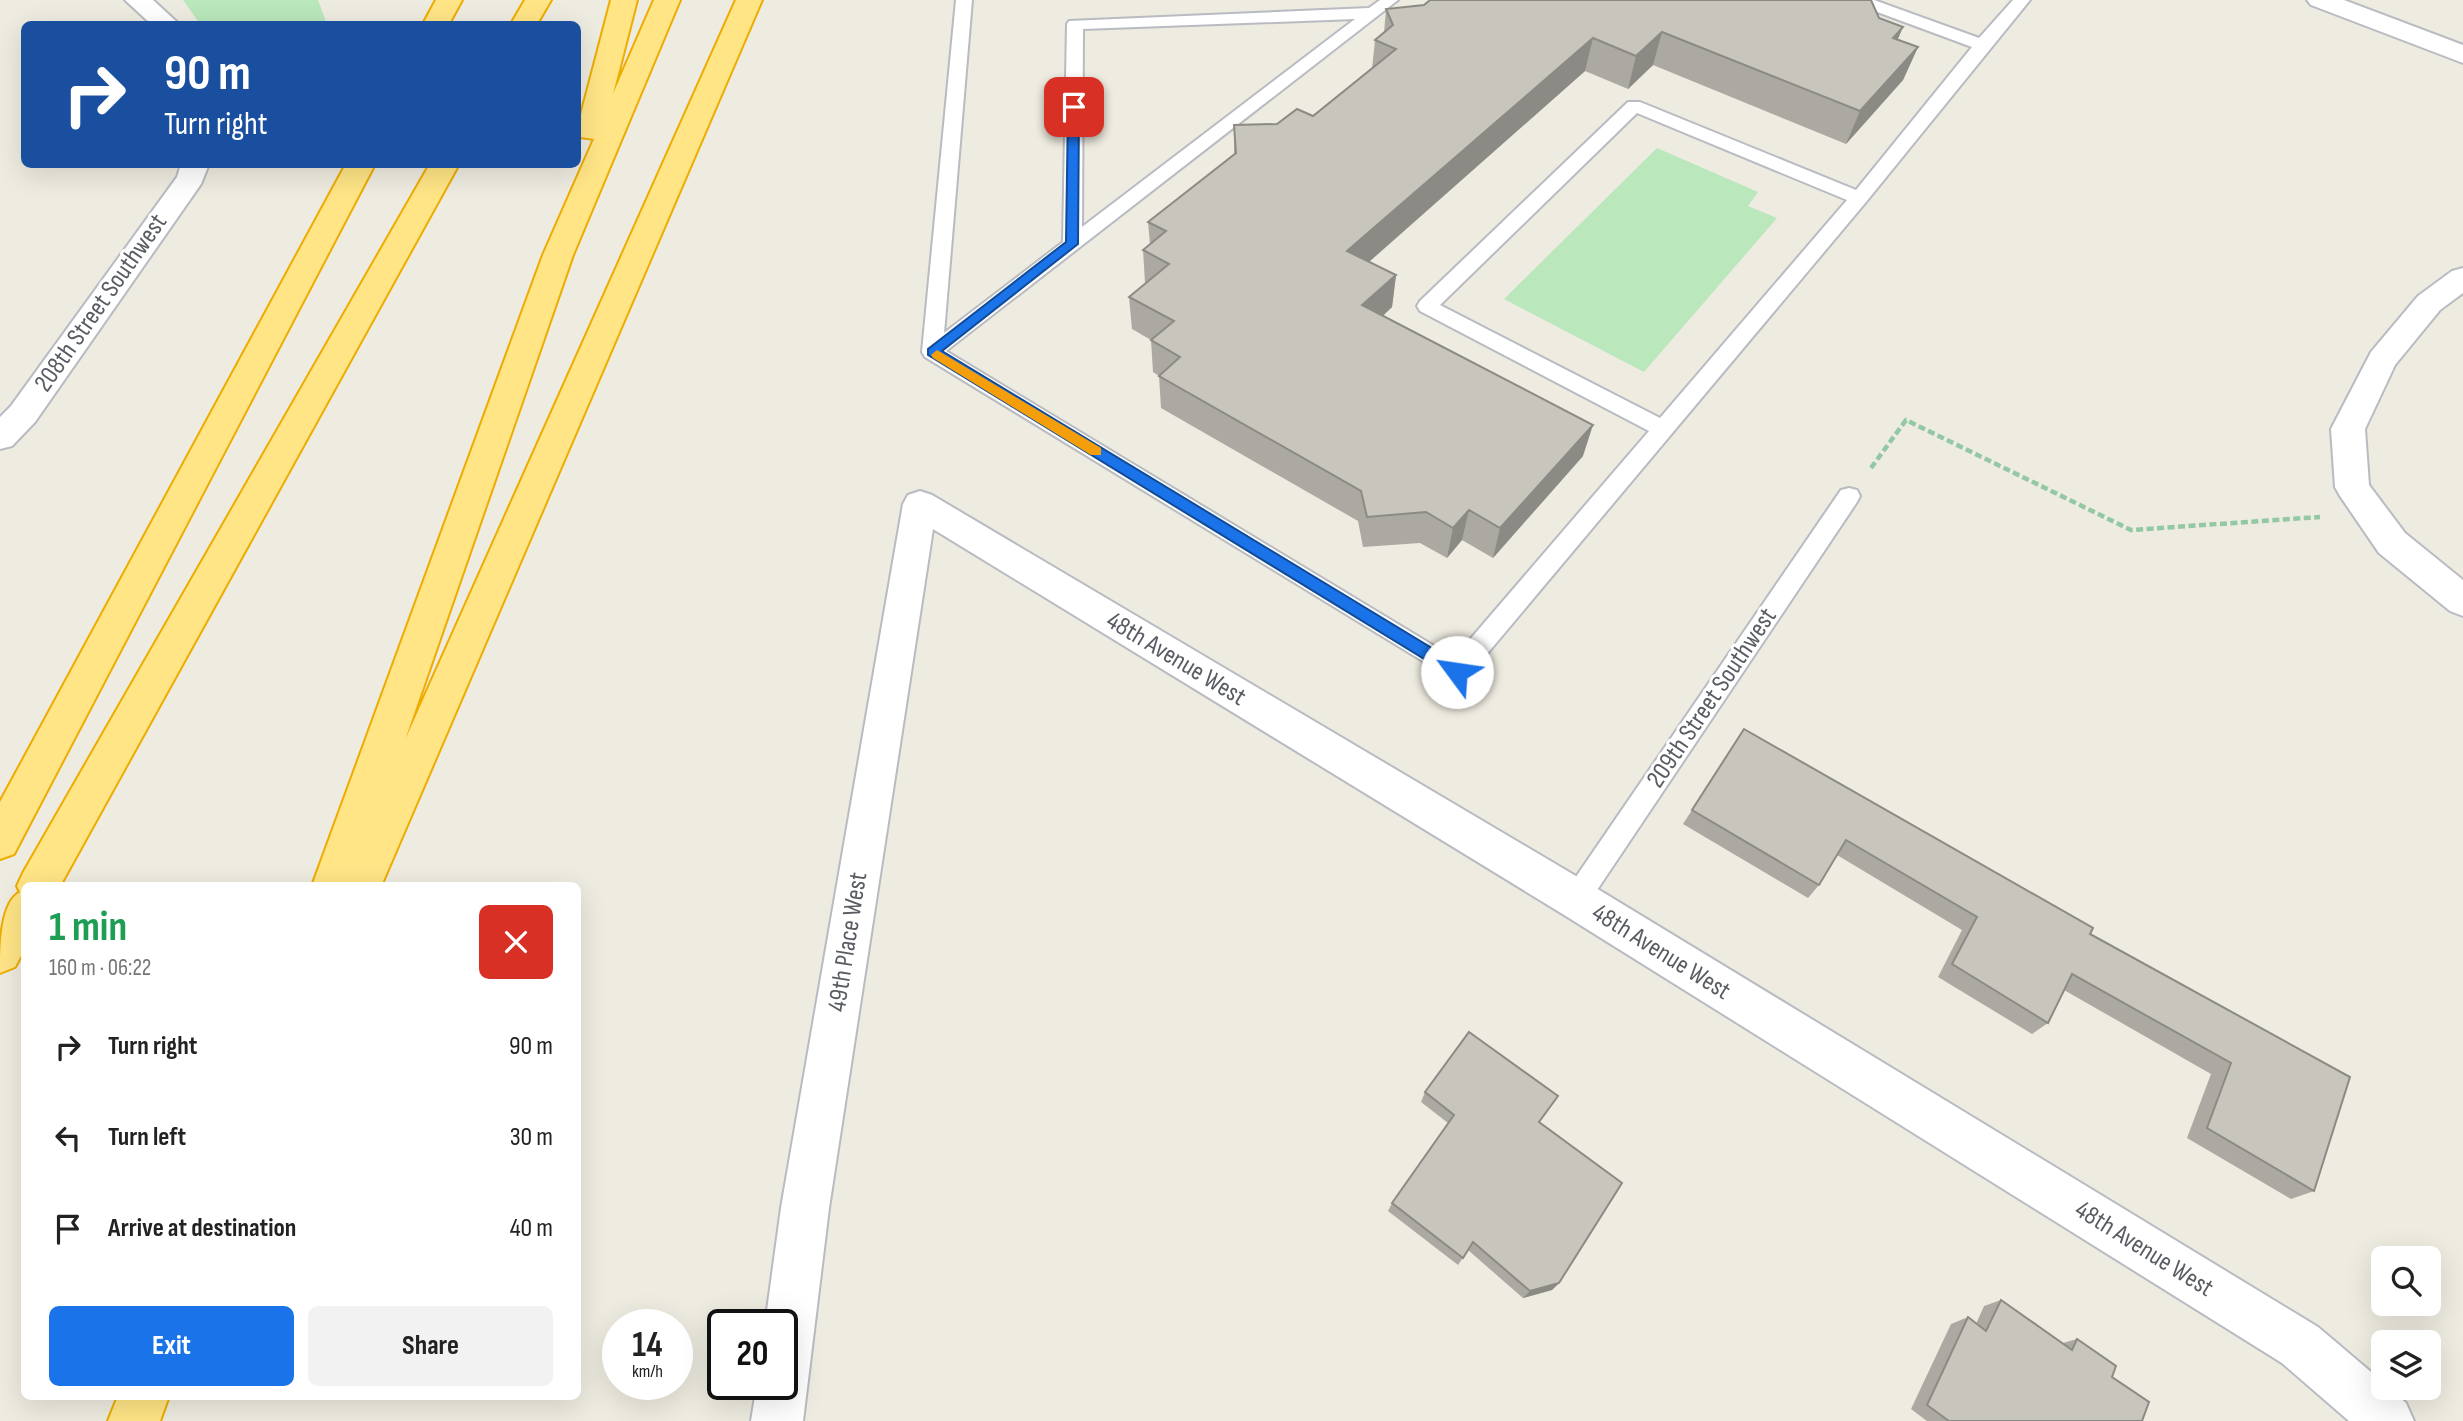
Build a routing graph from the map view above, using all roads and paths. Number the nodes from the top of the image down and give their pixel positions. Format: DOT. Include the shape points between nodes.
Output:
graph roads {
  1 [pos="138,0"];
  2 [pos="449,0"];
  3 [pos="538,0"];
  4 [pos="624,0"];
  5 [pos="667,0"];
  6 [pos="749,0"];
  7 [pos="964,0"];
  8 [pos="1390,0"];
  9 [pos="1859,0"];
  10 [pos="2022,0"];
  11 [pos="2320,0"];
  12 [pos="1373,13"];
  13 [pos="162,21"];
  14 [pos="438,21"];
  15 [pos="526,21"];
  16 [pos="1982,45"];
  17 [pos="2463,55"];
  18 [pos="581,166"];
  19 [pos="194,168"];
  20 [pos="359,168"];
  21 [pos="443,168"];
  22 [pos="581,168"];
  23 [pos="1859,198"];
  24 [pos="1072,244"];
  25 [pos="558,255"];
  26 [pos="2463,278"];
  27 [pos="932,352"];
  28 [pos="1662,428"];
  29 [pos="0,437"];
  30 [pos="1849,496"];
  31 [pos="920,504"];
  32 [pos="2368,510"];
  33 [pos="2463,601"];
  34 [pos="0,841"];
  35 [pos="40,882"];
  36 [pos="334,882"];
  37 [pos="362,882"];
  38 [pos="1576,899"];
  39 [pos="21,914"];
  40 [pos="0,953"];
  41 [pos="792,1309"];
  42 [pos="142,1400"];
  43 [pos="780,1400"];
  44 [pos="134,1421"];
  45 [pos="777,1421"];
  46 [pos="2388,1421"];
  1 -- 13 [label="street"];
  2 -- 14 [label="highway"];
  3 -- 15 [label="highway"];
  4 -- 18 [label="highway"];
  5 -- 25 [label="highway"];
  6 -- 37 [label="highway"];
  7 -- 27 [label="lane"];
  8 -- 12 [label="lane"];
  9 -- 16 [label="lane"];
  10 -- 16 [label="lane"];
  11 -- 17 [label="street"];
  12 -- 24 [label="lane"];
  12 -- 24 [label="lane" via="1074,24"];
  16 -- 23 [label="lane"];
  19 -- 29 [label="street, 208th Street Southwest" via="23,414"];
  20 -- 34 [label="highway"];
  21 -- 35 [label="highway"];
  22 -- 25 [label="highway"];
  23 -- 28 [label="lane"];
  23 -- 28 [label="lane" via="1634,106 1427,306"];
  24 -- 27 [label="lane"];
  25 -- 36 [label="highway"];
  26 -- 32 [label="street" via="2429,303 2382,360 2348,429 2352,487"];
  27 -- 28 [label="lane" via="1457,672"];
  30 -- 32 [label="path" via="1906,420 2131,530 2316,518"];
  30 -- 38 [label="lane, 209th Street Southwest"];
  31 -- 38 [label="street, 48th Avenue West"];
  31 -- 41 [label="street, 49th Place West"];
  32 -- 33 [label="street" via="2392,543"];
  38 -- 46 [label="street, 48th Avenue West" via="2300,1345"];
  39 -- 40 [label="highway"];
  42 -- 44 [label="highway"];
  43 -- 45 [label="street, 49th Place West"];
}
